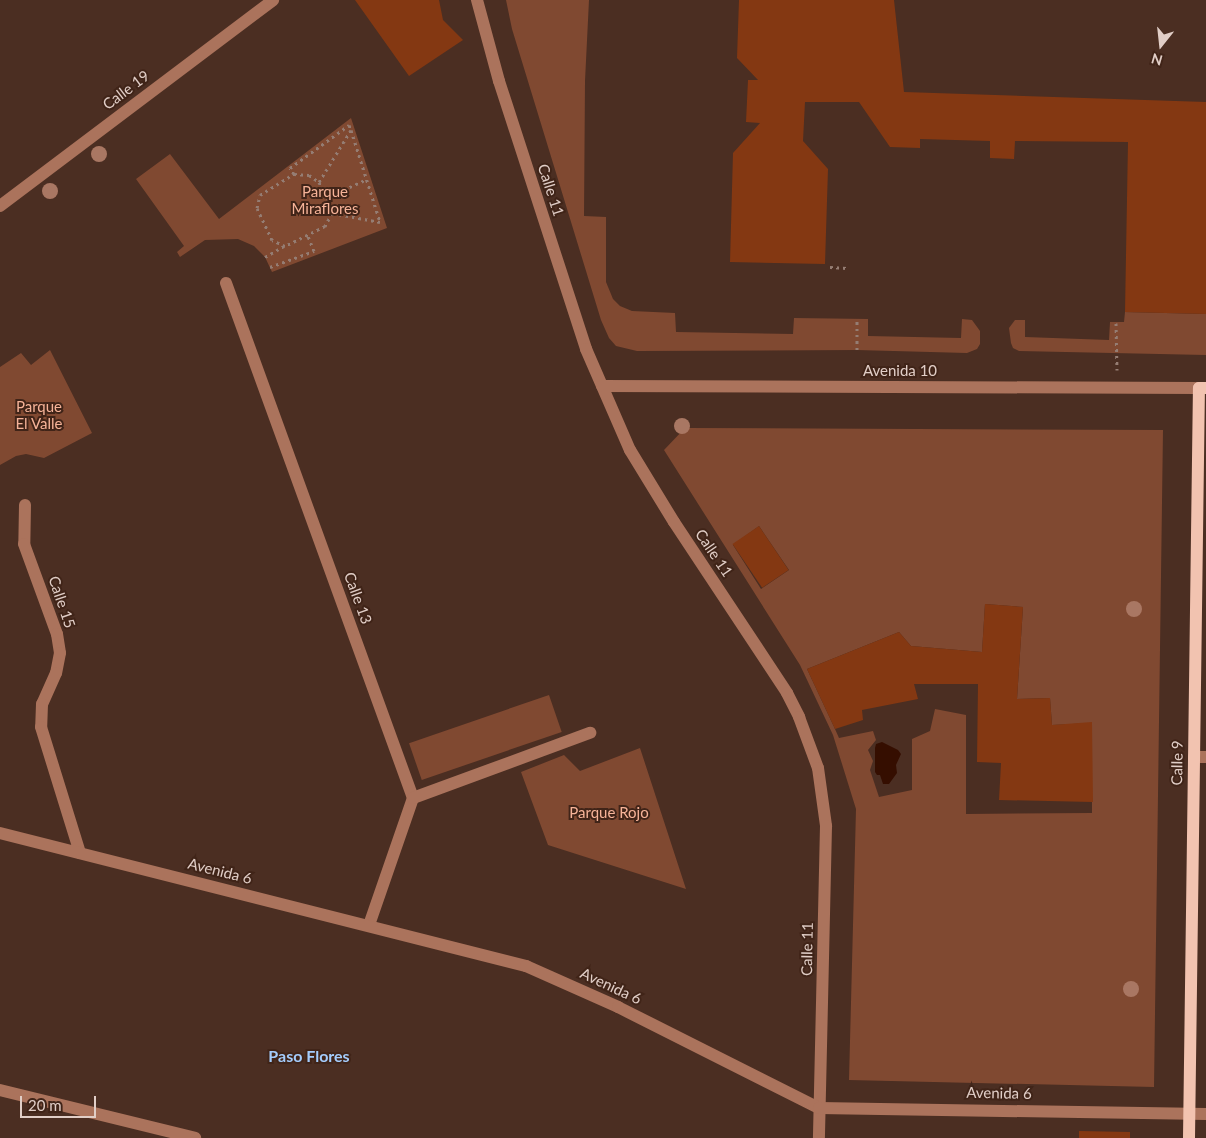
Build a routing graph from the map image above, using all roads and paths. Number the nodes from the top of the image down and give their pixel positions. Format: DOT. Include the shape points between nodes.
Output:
graph roads {
  1 [pos="273,0"];
  2 [pos="477,0"];
  3 [pos="350,130"];
  4 [pos="294,174"];
  5 [pos="367,179"];
  6 [pos="319,182"];
  7 [pos="326,198"];
  8 [pos="0,206"];
  9 [pos="332,213"];
  10 [pos="308,236"];
  11 [pos="285,246"];
  12 [pos="265,257"];
  13 [pos="270,267"];
  14 [pos="830,267"];
  15 [pos="847,268"];
  16 [pos="226,283"];
  17 [pos="858,319"];
  18 [pos="1116,323"];
  19 [pos="857,350"];
  20 [pos="602,386"];
  21 [pos="1117,388"];
  22 [pos="1202,388"];
  23 [pos="25,505"];
  24 [pos="590,733"];
  25 [pos="1200,757"];
  26 [pos="413,798"];
  27 [pos="0,833"];
  28 [pos="80,853"];
  29 [pos="369,925"];
  30 [pos="0,1090"];
  31 [pos="819,1108"];
  32 [pos="1189,1112"];
  33 [pos="1206,1114"];
  34 [pos="195,1138"];
  35 [pos="819,1138"];
  36 [pos="1189,1138"];
  1 -- 8 [label="street, Calle 19"];
  2 -- 20 [label="street, Calle 11" via="501,88 586,349"];
  3 -- 4 [label="path" via="349,126 290,168"];
  3 -- 5 [label="path"];
  3 -- 6 [label="path"];
  4 -- 6 [label="path" via="309,175"];
  4 -- 11 [label="path" via="260,195 257,208 272,240"];
  5 -- 7 [label="path"];
  5 -- 9 [label="path" via="380,222"];
  6 -- 7 [label="path"];
  7 -- 9 [label="path"];
  9 -- 10 [label="path" via="325,226"];
  10 -- 11 [label="path"];
  10 -- 13 [label="path" via="314,251"];
  11 -- 12 [label="path"];
  14 -- 15 [label="path"];
  16 -- 26 [label="street, Calle 13"];
  17 -- 19 [label="path"];
  18 -- 21 [label="path"];
  20 -- 21 [label="street, Avenida 10"];
  20 -- 31 [label="street, Calle 11" via="630,450 787,693 800,717 818,768 826,826"];
  21 -- 22 [label="street, Avenida 10"];
  22 -- 25 [label="main road, Calle 9"];
  23 -- 28 [label="street, Calle 15" via="24,544 58,634 60,653 56,673 42,704 41,727"];
  24 -- 26 [label="street"];
  25 -- 32 [label="main road, Calle 9"];
  26 -- 29 [label="street"];
  27 -- 28 [label="street, Avenida 6"];
  28 -- 29 [label="street, Avenida 6"];
  29 -- 31 [label="street, Avenida 6" via="507,961 544,974 618,1007"];
  30 -- 34 [label="street"];
  31 -- 32 [label="street, Avenida 6"];
  31 -- 35 [label="street, Calle 11"];
  32 -- 33 [label="street, Avenida 6"];
  32 -- 36 [label="main road, Calle 9"];
}
